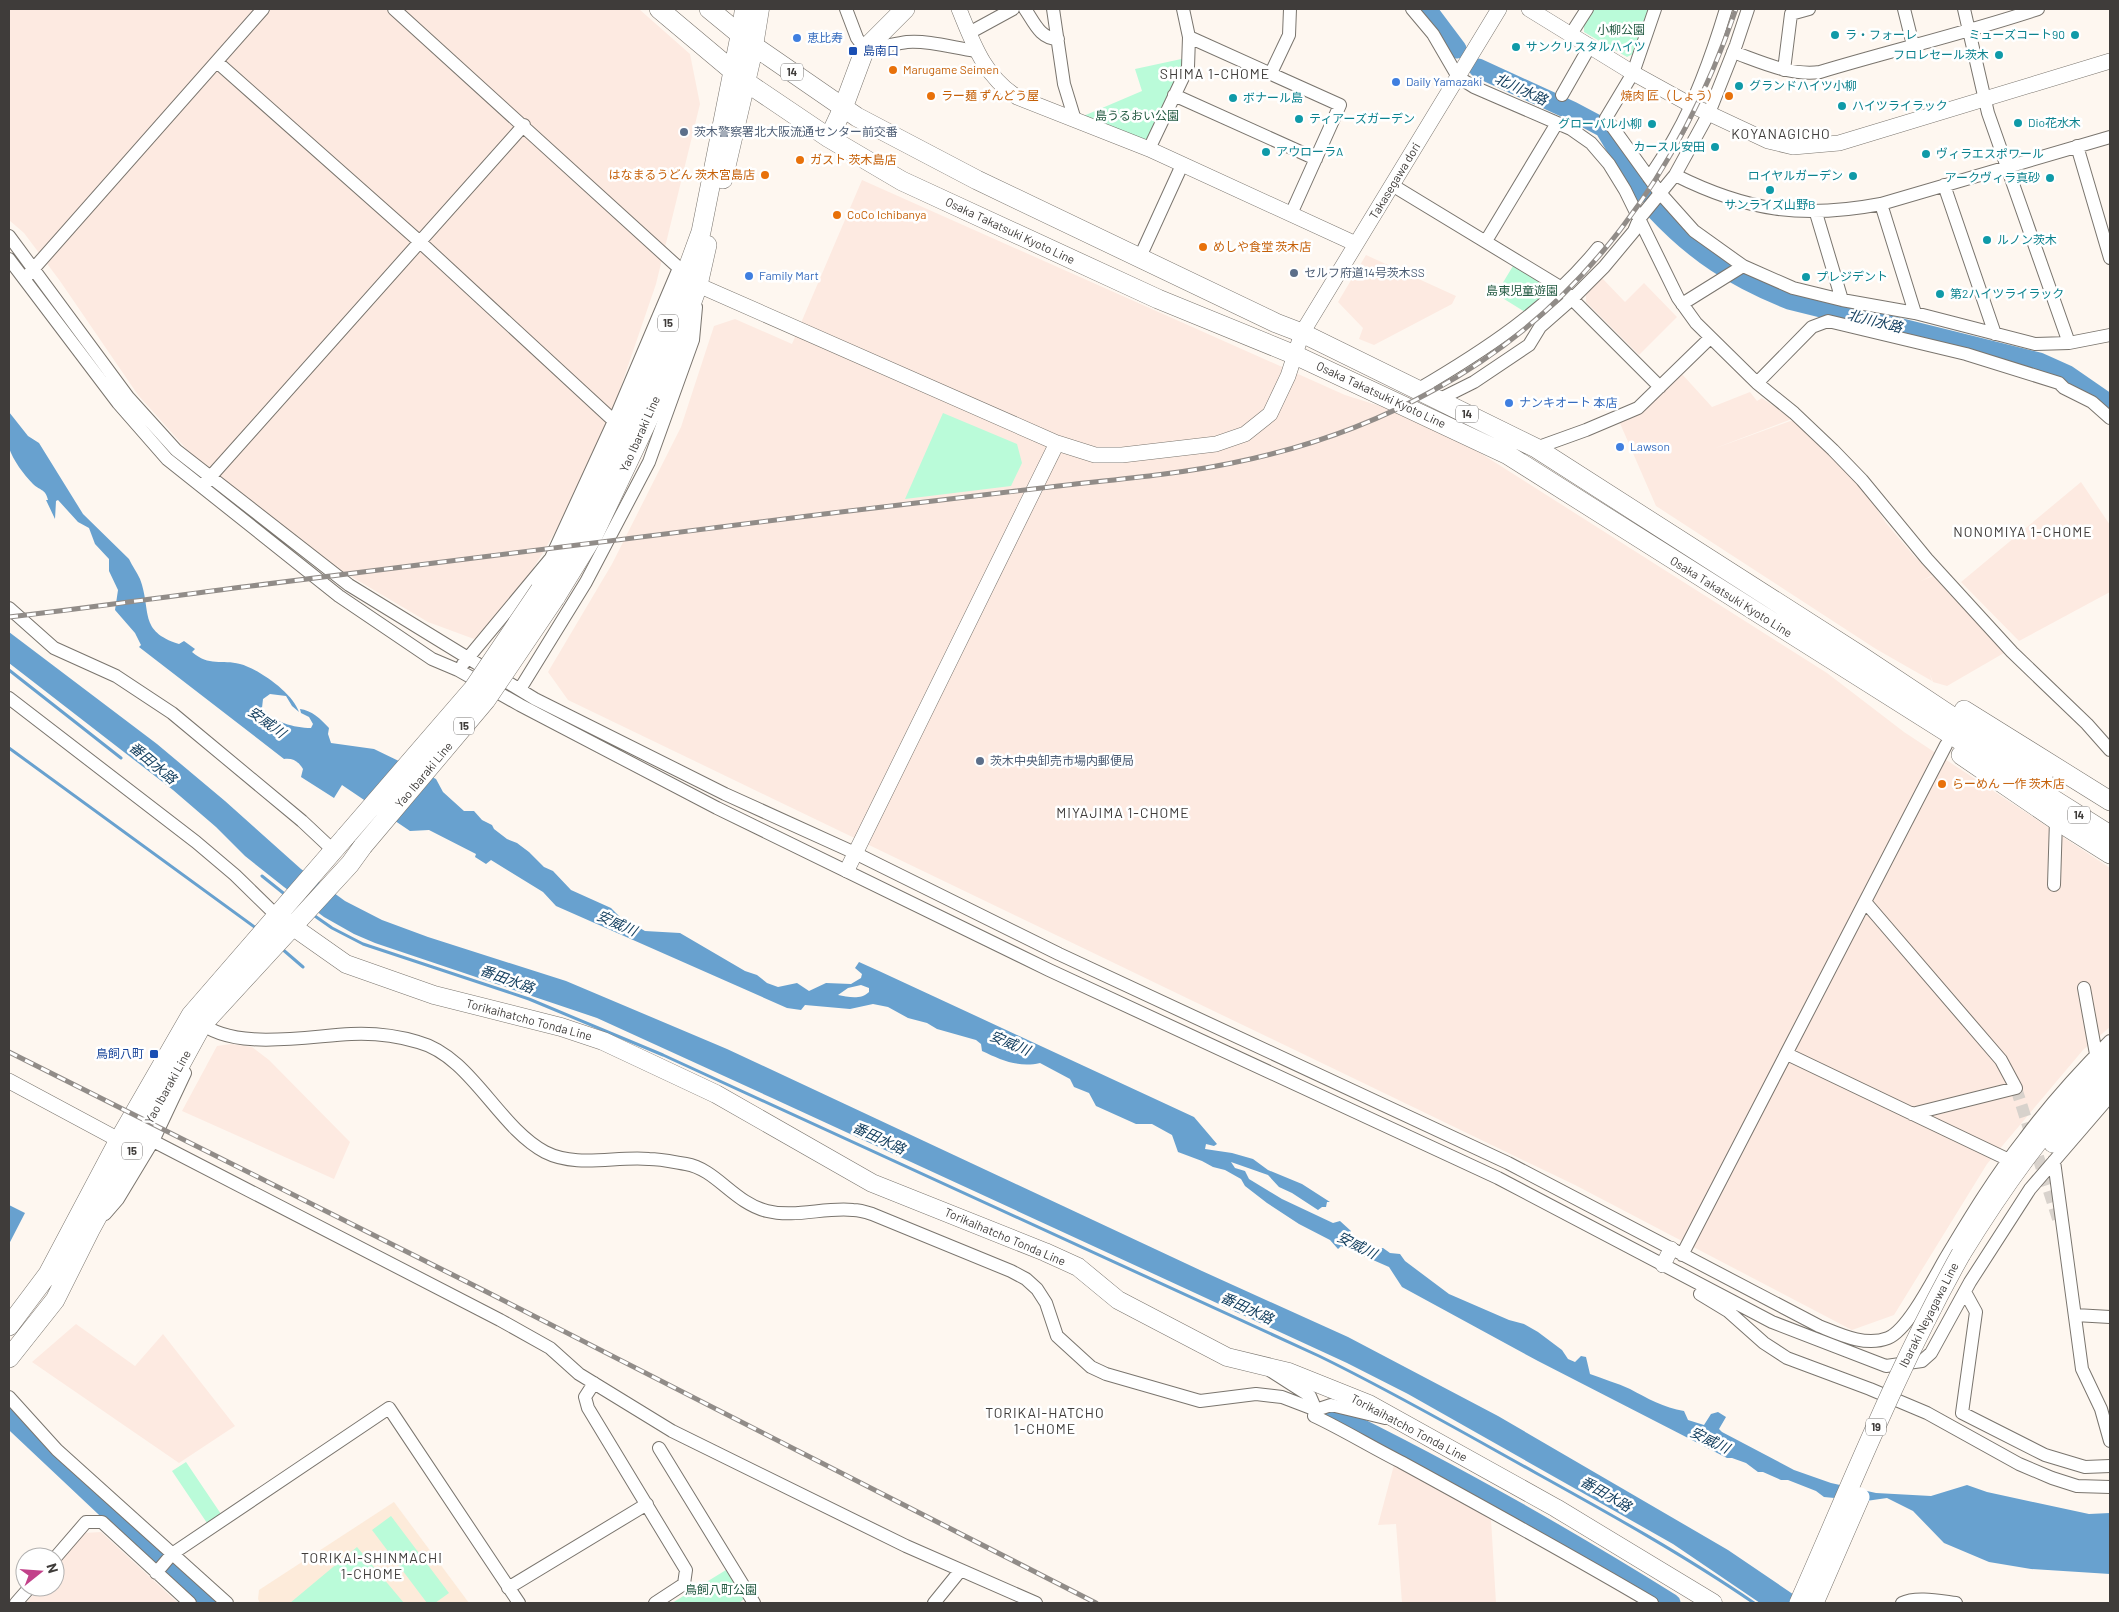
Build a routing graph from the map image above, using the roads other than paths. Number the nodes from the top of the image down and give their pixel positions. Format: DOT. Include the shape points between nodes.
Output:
graph roads {
  1 [pos="263,9"];
  2 [pos="394,9"];
  3 [pos="659,9"];
  4 [pos="708,9"];
  5 [pos="744,9"];
  6 [pos="760,9"];
  7 [pos="846,9"];
  8 [pos="905,9"];
  9 [pos="958,9"];
  10 [pos="1014,9"];
  11 [pos="1025,9"];
  12 [pos="1053,9"];
  13 [pos="1183,9"];
  14 [pos="1290,9"];
  15 [pos="1412,9"];
  16 [pos="1499,9"];
  17 [pos="1529,9"];
  18 [pos="1587,9"];
  19 [pos="1655,9"];
  20 [pos="1726,9"];
  21 [pos="1748,9"];
  22 [pos="1809,9"];
  23 [pos="1904,9"];
  24 [pos="1964,9"];
  25 [pos="2037,9"];
  26 [pos="1970,31"];
  27 [pos="969,33"];
  28 [pos="1571,34"];
  29 [pos="1188,38"];
  30 [pos="1058,40"];
  31 [pos="747,41"];
  32 [pos="1913,44"];
  33 [pos="1590,46"];
  34 [pos="865,49"];
  35 [pos="976,51"];
  36 [pos="1733,52"];
  37 [pos="2110,61"];
  38 [pos="216,62"];
  39 [pos="1784,70"];
  40 [pos="1271,73"];
  41 [pos="1633,73"];
  42 [pos="739,77"];
  43 [pos="1458,77"];
  44 [pos="1174,95"];
  45 [pos="1562,95"];
  46 [pos="1985,98"];
  47 [pos="1691,104"];
  48 [pos="843,108"];
  49 [pos="1709,113"];
  50 [pos="1076,120"];
  51 [pos="1556,123"];
  52 [pos="524,126"];
  53 [pos="2110,137"];
  54 [pos="829,138"];
  55 [pos="2078,146"];
  56 [pos="1148,149"];
  57 [pos="1316,159"];
  58 [pos="1182,165"];
  59 [pos="2006,166"];
  60 [pos="1675,175"];
  61 [pos="1649,178"];
  62 [pos="1392,185"];
  63 [pos="1944,185"];
  64 [pos="1660,194"];
  65 [pos="1880,204"];
  66 [pos="1816,213"];
  67 [pos="1291,214"];
  68 [pos="1639,219"];
  69 [pos="701,232"];
  70 [pos="9,236"];
  71 [pos="1486,241"];
  72 [pos="420,242"];
  73 [pos="1356,244"];
  74 [pos="1598,248"];
  75 [pos="1140,257"];
  76 [pos="2110,258"];
  77 [pos="9,259"];
  78 [pos="679,268"];
  79 [pos="1740,268"];
  80 [pos="34,269"];
  81 [pos="25,279"];
  82 [pos="698,284"];
  83 [pos="1560,287"];
  84 [pos="668,296"];
  85 [pos="1573,298"];
  86 [pos="1842,300"];
  87 [pos="1682,304"];
  88 [pos="1915,313"];
  89 [pos="1302,333"];
  90 [pos="1995,334"];
  91 [pos="2110,335"];
  92 [pos="1710,338"];
  93 [pos="2070,343"];
  94 [pos="660,344"];
  95 [pos="1295,355"];
  96 [pos="1757,384"];
  97 [pos="1660,387"];
  98 [pos="1417,390"];
  99 [pos="1438,400"];
  100 [pos="2110,418"];
  101 [pos="614,421"];
  102 [pos="1057,443"];
  103 [pos="1536,448"];
  104 [pos="206,482"];
  105 [pos="547,594"];
  106 [pos="9,608"];
  107 [pos="1861,656"];
  108 [pos="468,658"];
  109 [pos="458,670"];
  110 [pos="1849,671"];
  111 [pos="520,689"];
  112 [pos="9,698"];
  113 [pos="1946,745"];
  114 [pos="2110,750"];
  115 [pos="2050,790"];
  116 [pos="2110,801"];
  117 [pos="2056,820"];
  118 [pos="2110,821"];
  119 [pos="2110,836"];
  120 [pos="855,853"];
  121 [pos="2110,854"];
  122 [pos="328,857"];
  123 [pos="847,870"];
  124 [pos="2054,885"];
  125 [pos="1866,903"];
  126 [pos="284,921"];
  127 [pos="2084,988"];
  128 [pos="197,1020"];
  129 [pos="2110,1041"];
  130 [pos="187,1051"];
  131 [pos="1787,1054"];
  132 [pos="2103,1056"];
  133 [pos="2110,1078"];
  134 [pos="9,1081"];
  135 [pos="2110,1096"];
  136 [pos="1912,1114"];
  137 [pos="118,1140"];
  138 [pos="153,1141"];
  139 [pos="2009,1160"];
  140 [pos="2054,1161"];
  141 [pos="90,1230"];
  142 [pos="1677,1252"];
  143 [pos="1966,1258"];
  144 [pos="1663,1265"];
  145 [pos="1691,1280"];
  146 [pos="1965,1292"];
  147 [pos="2075,1315"];
  148 [pos="2110,1317"];
  149 [pos="9,1326"];
  150 [pos="1901,1328"];
  151 [pos="9,1358"];
  152 [pos="1922,1361"];
  153 [pos="1262,1365"];
  154 [pos="594,1383"];
  155 [pos="9,1396"];
  156 [pos="2105,1404"];
  157 [pos="1316,1410"];
  158 [pos="1402,1422"];
  159 [pos="2110,1441"];
  160 [pos="659,1448"];
  161 [pos="2110,1466"];
  162 [pos="2110,1487"];
  163 [pos="647,1504"];
  164 [pos="64,1547"];
  165 [pos="172,1554"];
  166 [pos="960,1571"];
  167 [pos="156,1573"];
  168 [pos="508,1588"];
  169 [pos="190,1603"];
  170 [pos="227,1603"];
  171 [pos="519,1603"];
  172 [pos="654,1603"];
  173 [pos="754,1603"];
  174 [pos="934,1603"];
  175 [pos="1036,1603"];
  176 [pos="1652,1603"];
  177 [pos="1713,1603"];
  178 [pos="1799,1603"];
  179 [pos="1814,1603"];
  180 [pos="1902,1603"];
  181 [pos="1956,1603"];
  1 -- 38 [label="street"];
  2 -- 52 [label="street"];
  3 -- 42 [label="main road, Osaka Takatsuki Kyoto Line / 14"];
  4 -- 31 [label="main road, Osaka Takatsuki Kyoto Line / 14"];
  5 -- 31 [label="main road"];
  6 -- 31 [label="main road"];
  7 -- 34 [label="street" via="857,38"];
  8 -- 34 [label="main road"];
  9 -- 27 [label="street"];
  10 -- 27 [label="street"];
  11 -- 30 [label="street" via="1042,34"];
  12 -- 30 [label="street"];
  13 -- 29 [label="street"];
  14 -- 40 [label="street" via="1289,35"];
  15 -- 43 [label="street" via="1432,34"];
  16 -- 43 [label="street, Takasegawa dori"];
  17 -- 28 [label="street"];
  18 -- 28 [label="street"];
  19 -- 41 [label="street"];
  20 -- 47 [label="street" via="1711,57"];
  21 -- 36 [label="street"];
  22 -- 39 [label="street" via="1791,14"];
  23 -- 32 [label="street"];
  24 -- 26 [label="street"];
  25 -- 26 [label="street"];
  26 -- 32 [label="street"];
  26 -- 46 [label="street"];
  27 -- 35 [label="street"];
  28 -- 33 [label="street"];
  29 -- 40 [label="street"];
  29 -- 44 [label="street" via="1188,67"];
  30 -- 50 [label="street" via="1064,84"];
  31 -- 42 [label="main road, Yao Ibaraki Line / 15"];
  31 -- 48 [label="main road, Osaka Takatsuki Kyoto Line / 14"];
  32 -- 39 [label="street" via="1820,72 1806,74"];
  33 -- 41 [label="street"];
  33 -- 45 [label="street"];
  34 -- 35 [label="street" via="907,42"];
  34 -- 48 [label="main road"];
  35 -- 50 [label="street" via="990,74 1010,92"];
  36 -- 39 [label="street"];
  36 -- 49 [label="street"];
  37 -- 46 [label="street"];
  38 -- 72 [label="street"];
  38 -- 80 [label="street"];
  40 -- 57 [label="street" via="1340,105"];
  41 -- 47 [label="street"];
  41 -- 61 [label="street" via="1606,118"];
  42 -- 54 [label="main road, Osaka Takatsuki Kyoto Line / 14"];
  42 -- 69 [label="main road, Yao Ibaraki Line / 15"];
  42 -- 82 [label="main road, Yao Ibaraki Line / 15"];
  43 -- 51 [label="street"];
  43 -- 62 [label="street, Takasegawa dori"];
  44 -- 56 [label="street"];
  44 -- 57 [label="street"];
  46 -- 49 [label="street" via="1839,142 1814,146 1792,147 1768,141"];
  46 -- 59 [label="street"];
  47 -- 49 [label="street"];
  47 -- 61 [label="street" via="1676,136"];
  48 -- 54 [label="main road"];
  48 -- 75 [label="main road, Osaka Takatsuki Kyoto Line / 14" via="977,180"];
  49 -- 60 [label="street"];
  50 -- 56 [label="street"];
  51 -- 68 [label="street" via="1591,143 1609,164"];
  51 -- 71 [label="street"];
  52 -- 72 [label="street"];
  52 -- 78 [label="street"];
  53 -- 55 [label="street"];
  54 -- 95 [label="main road, Osaka Takatsuki Kyoto Line / 14" via="911,185 1158,299"];
  55 -- 59 [label="street"];
  55 -- 76 [label="street"];
  56 -- 58 [label="street"];
  57 -- 67 [label="street"];
  58 -- 67 [label="street"];
  58 -- 75 [label="street"];
  59 -- 63 [label="street"];
  59 -- 93 [label="street"];
  60 -- 64 [label="street"];
  60 -- 66 [label="street" via="1722,196 1757,206"];
  61 -- 64 [label="street"];
  62 -- 71 [label="street"];
  62 -- 73 [label="street, Takasegawa dori"];
  63 -- 65 [label="street"];
  63 -- 90 [label="street"];
  64 -- 68 [label="street"];
  64 -- 79 [label="street" via="1694,231"];
  65 -- 66 [label="street"];
  65 -- 88 [label="street"];
  66 -- 86 [label="street"];
  67 -- 73 [label="street"];
  68 -- 85 [label="street" via="1619,249"];
  68 -- 87 [label="street"];
  69 -- 78 [label="main road"];
  69 -- 94 [label="main road, Yao Ibaraki Line / 15"];
  70 -- 80 [label="street"];
  71 -- 83 [label="street"];
  72 -- 101 [label="street"];
  72 -- 104 [label="street"];
  73 -- 89 [label="street, Takasegawa dori"];
  74 -- 83 [label="street"];
  75 -- 89 [label="main road, Osaka Takatsuki Kyoto Line / 14"];
  77 -- 81 [label="street"];
  78 -- 84 [label="street"];
  79 -- 86 [label="street" via="1793,288"];
  79 -- 87 [label="street"];
  80 -- 81 [label="street"];
  80 -- 104 [label="street" via="128,396"];
  81 -- 104 [label="street" via="118,403 167,459"];
  82 -- 102 [label="street, Takasegawa dori"];
  82 -- 105 [label="main road, Yao Ibaraki Line / 15" via="654,407 593,536"];
  82 -- 111 [label="street" via="692,340 650,462 586,582"];
  83 -- 85 [label="street"];
  83 -- 98 [label="street" via="1492,343"];
  84 -- 94 [label="main road"];
  84 -- 101 [label="street"];
  85 -- 97 [label="street"];
  85 -- 99 [label="street" via="1540,327 1529,345 1474,382"];
  86 -- 88 [label="street"];
  87 -- 92 [label="street"];
  88 -- 90 [label="street"];
  89 -- 95 [label="street, Takasegawa dori"];
  89 -- 98 [label="main road, Osaka Takatsuki Kyoto Line / 14"];
  90 -- 93 [label="street" via="2035,344"];
  91 -- 93 [label="street"];
  92 -- 96 [label="street"];
  92 -- 97 [label="street"];
  94 -- 105 [label="main road, Yao Ibaraki Line / 15" via="638,401"];
  95 -- 102 [label="street, Takasegawa dori" via="1270,414 1245,434 1231,440 1115,456 1082,452"];
  95 -- 110 [label="main road, Osaka Takatsuki Kyoto Line / 14" via="1508,455"];
  96 -- 100 [label="street" via="1812,327 1828,321 1966,354 2059,383 2092,402"];
  96 -- 114 [label="street" via="1794,413 1856,474 1927,559 2012,652"];
  97 -- 103 [label="street" via="1638,408"];
  98 -- 99 [label="main road, Osaka Takatsuki Kyoto Line / 14"];
  99 -- 103 [label="main road, Osaka Takatsuki Kyoto Line / 14"];
  101 -- 108 [label="street" via="551,558"];
  102 -- 120 [label="street"];
  103 -- 107 [label="main road, Osaka Takatsuki Kyoto Line / 14"];
  104 -- 108 [label="street" via="349,585"];
  104 -- 109 [label="street" via="340,596 432,659"];
  105 -- 122 [label="main road, Yao Ibaraki Line / 15, bridge" via="473,689"];
  105 -- 126 [label="main road, Yao Ibaraki Line / 15, bridge" via="486,700 339,876"];
  106 -- 122 [label="street" via="54,648 116,676 172,713 302,821"];
  107 -- 115 [label="main road, Osaka Takatsuki Kyoto Line / 14"];
  107 -- 116 [label="main road" via="1956,706"];
  108 -- 109 [label="street"];
  108 -- 111 [label="street"];
  109 -- 123 [label="street" via="708,803"];
  110 -- 113 [label="main road" via="1862,688"];
  110 -- 115 [label="main road, Osaka Takatsuki Kyoto Line / 14"];
  111 -- 120 [label="street" via="725,794"];
  112 -- 126 [label="street" via="196,842"];
  113 -- 117 [label="main road"];
  113 -- 125 [label="street"];
  115 -- 118 [label="main road, Osaka Takatsuki Kyoto Line / 14"];
  115 -- 119 [label="main road, Osaka Takatsuki Kyoto Line / 14"];
  117 -- 121 [label="main road"];
  117 -- 124 [label="street"];
  120 -- 123 [label="street"];
  120 -- 142 [label="street" via="1059,954 1508,1163"];
  122 -- 126 [label="main road, Yao Ibaraki Line / 15"];
  123 -- 144 [label="street" via="1049,970 1498,1178"];
  125 -- 131 [label="street"];
  125 -- 136 [label="street" via="2001,1060 2016,1088"];
  126 -- 128 [label="main road, Yao Ibaraki Line / 15"];
  126 -- 153 [label="main road, Torikaihatcho Tonda Line" via="346,964 434,995 603,1040 716,1094 872,1182 1078,1267 1118,1300 1227,1356"];
  127 -- 132 [label="street"];
  128 -- 130 [label="main road, Yao Ibaraki Line / 15"];
  128 -- 137 [label="main road, Yao Ibaraki Line / 15"];
  128 -- 157 [label="street" via="226,1035 276,1040 352,1034 419,1042 443,1052 524,1136 543,1151 562,1159 649,1159 689,1164 705,1170 734,1196 767,1211 853,1210 872,1214 1026,1279 1046,1303 1057,1336 1091,1367 1106,1374 1200,1401 1256,1394 1282,1397"];
  129 -- 132 [label="street"];
  130 -- 138 [label="street" via="184,1075"];
  130 -- 141 [label="main road, Yao Ibaraki Line / 15"];
  131 -- 136 [label="street"];
  131 -- 142 [label="street"];
  132 -- 139 [label="street" via="2025,1137"];
  132 -- 143 [label="main road, Ibaraki Neyagawa Line / 19" via="1991,1205"];
  133 -- 143 [label="main road, Ibaraki Neyagawa Line / 19" via="2069,1123"];
  134 -- 137 [label="street"];
  135 -- 140 [label="street"];
  136 -- 139 [label="street"];
  137 -- 149 [label="main road, Yao Ibaraki Line / 15" via="48,1274"];
  138 -- 141 [label="street" via="118,1199"];
  138 -- 154 [label="street" via="500,1320 550,1348"];
  139 -- 150 [label="street"];
  140 -- 146 [label="street" via="2030,1189"];
  140 -- 147 [label="street"];
  141 -- 151 [label="main road, Yao Ibaraki Line / 15" via="55,1300"];
  142 -- 144 [label="street"];
  142 -- 150 [label="street" via="1818,1326 1848,1338 1871,1342 1889,1338"];
  143 -- 178 [label="main road, Ibaraki Neyagawa Line / 19, bridge" via="1929,1311"];
  143 -- 179 [label="main road, Ibaraki Neyagawa Line / 19, bridge"];
  144 -- 145 [label="street"];
  145 -- 152 [label="street" via="1772,1322 1886,1366"];
  145 -- 162 [label="street" via="1695,1291 1728,1311 1764,1343 1787,1358 1927,1413 2019,1464 2052,1478 2077,1486"];
  146 -- 152 [label="street" via="1932,1353"];
  146 -- 161 [label="street" via="1976,1312 1962,1413 2044,1455 2084,1467"];
  147 -- 148 [label="street"];
  147 -- 156 [label="street" via="2082,1369"];
  150 -- 152 [label="street" via="1904,1343 1914,1359"];
  153 -- 157 [label="street" via="1310,1396"];
  153 -- 158 [label="main road, Torikaihatcho Tonda Line" via="1290,1372 1369,1404"];
  154 -- 163 [label="street" via="585,1397 588,1408"];
  154 -- 166 [label="street" via="672,1432"];
  155 -- 165 [label="street" via="57,1450"];
  156 -- 159 [label="street"];
  157 -- 158 [label="street" via="1331,1405"];
  157 -- 176 [label="street" via="1314,1416 1476,1502"];
  158 -- 177 [label="main road, Torikaihatcho Tonda Line" via="1556,1508"];
  160 -- 173 [label="street"];
  163 -- 168 [label="street"];
  163 -- 172 [label="street" via="686,1570 684,1584"];
  164 -- 167 [label="street" via="86,1522 102,1522"];
  165 -- 167 [label="street"];
  165 -- 168 [label="street" via="389,1408"];
  165 -- 170 [label="street"];
  166 -- 174 [label="street"];
  166 -- 175 [label="street"];
  167 -- 169 [label="street"];
  168 -- 171 [label="street"];
  180 -- 181 [label="street" via="1927,1600"];
}
